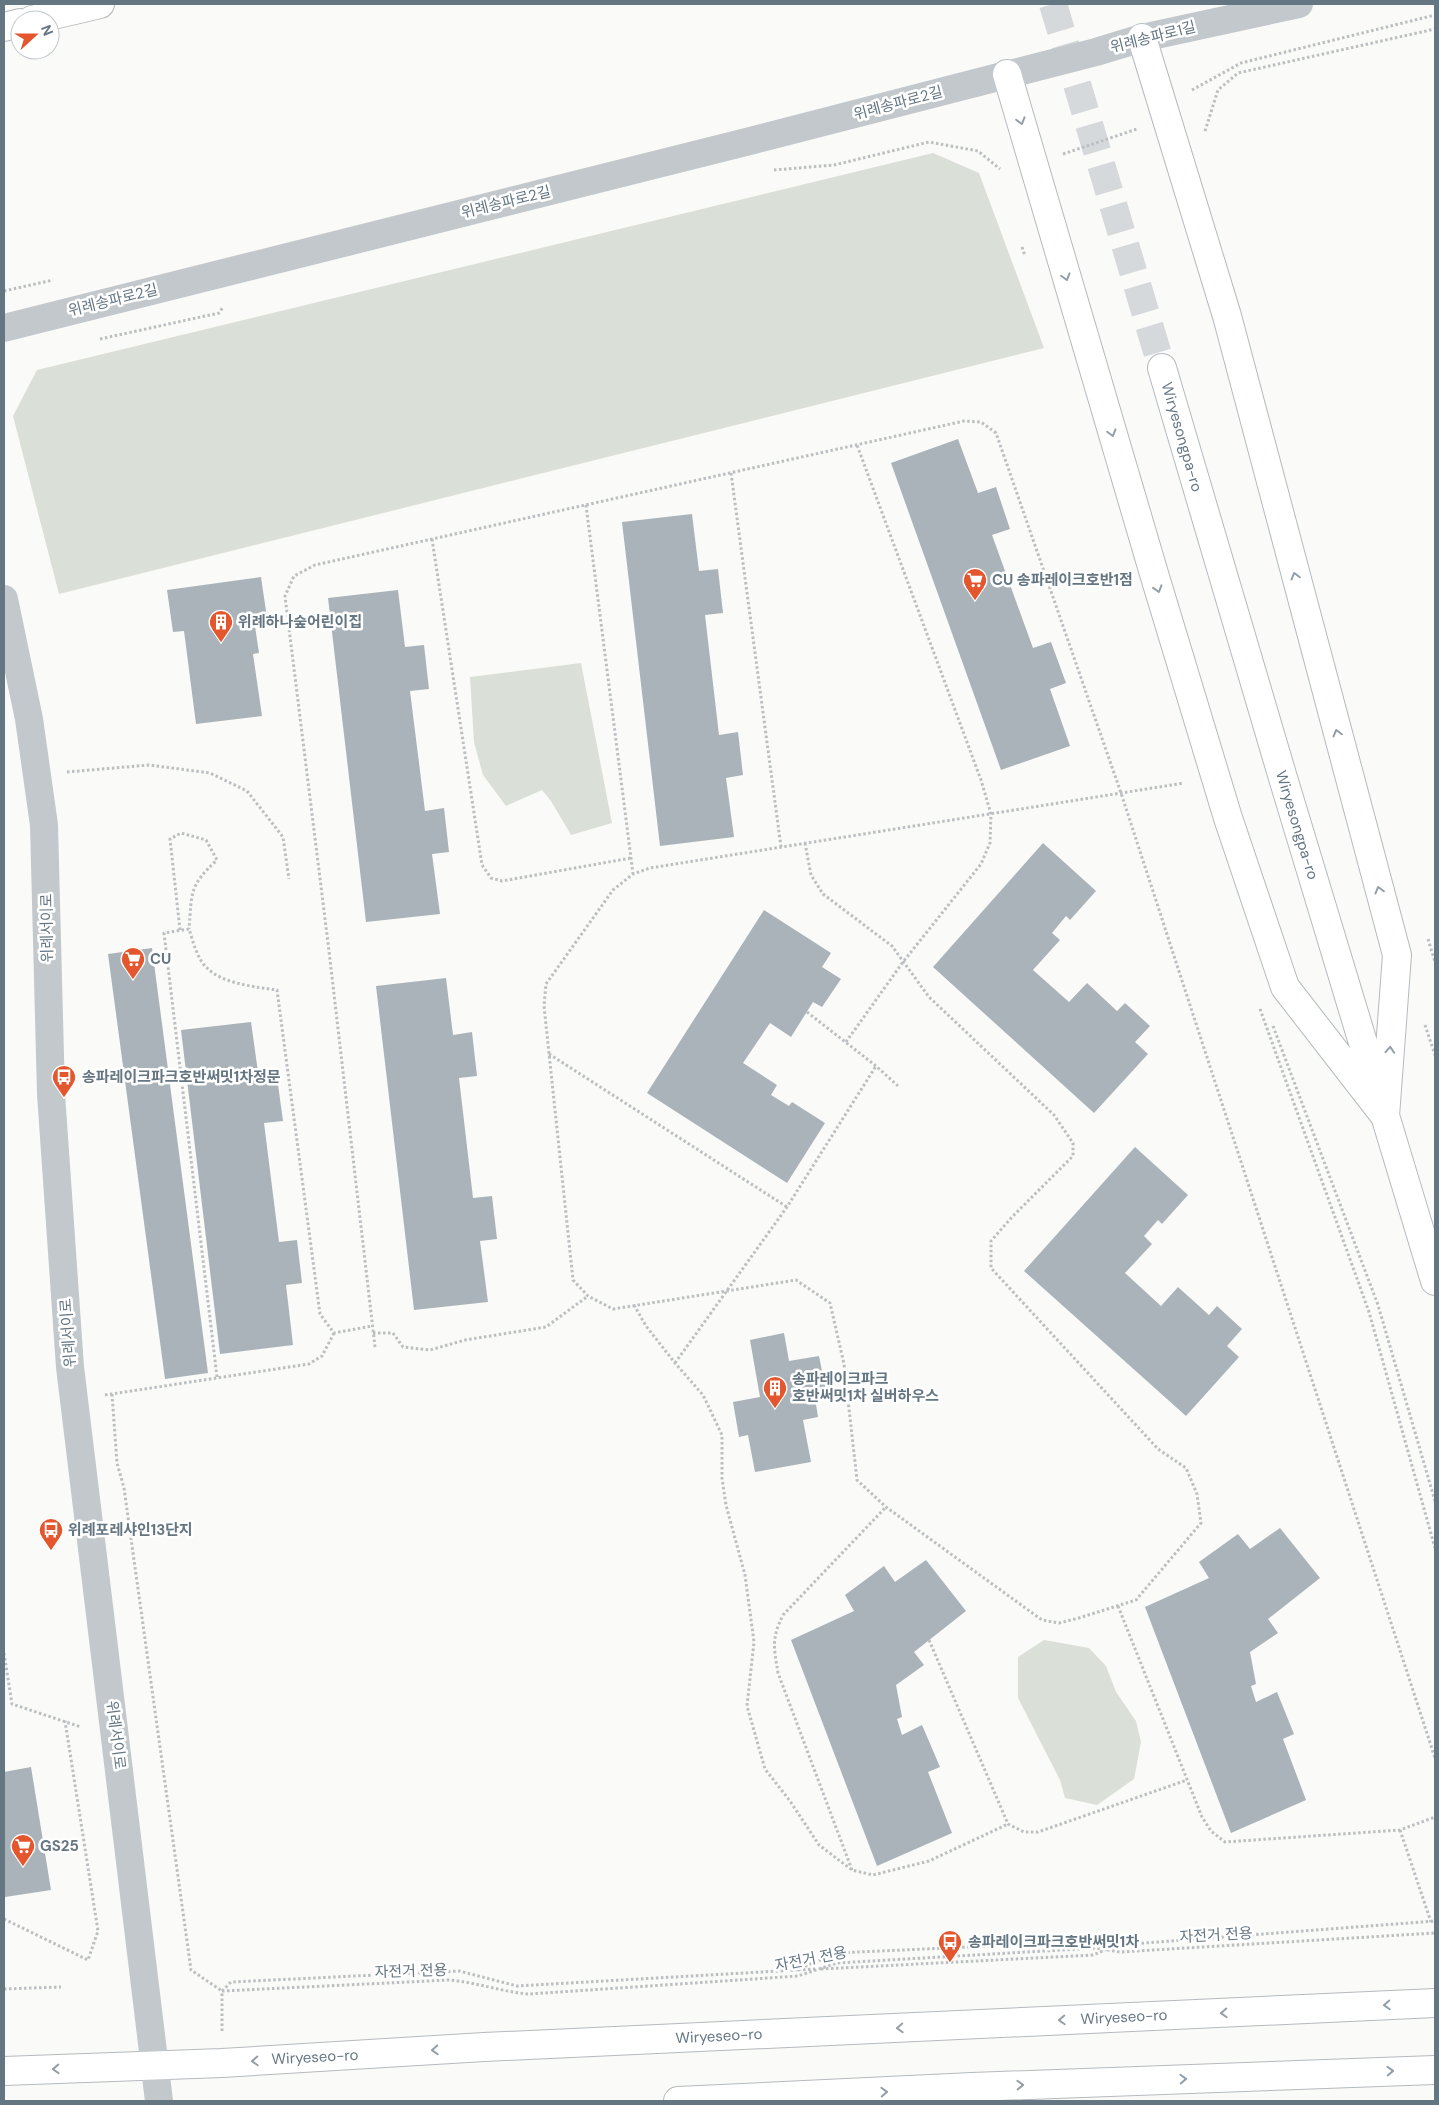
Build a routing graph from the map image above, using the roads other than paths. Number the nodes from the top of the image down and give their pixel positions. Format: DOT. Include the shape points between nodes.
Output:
graph roads {
  1 [pos="100,4"];
  2 [pos="1299,4"];
  3 [pos="60,13"];
  4 [pos="1142,38"];
  5 [pos="1007,74"];
  6 [pos="4,328"];
  7 [pos="1162,368"];
  8 [pos="4,599"];
  9 [pos="1385,1116"];
  10 [pos="1435,1281"];
  11 [pos="1435,2003"];
  12 [pos="156,2065"];
  13 [pos="1435,2070"];
  14 [pos="4,2071"];
  15 [pos="159,2101"];
  16 [pos="678,2101"];
  1 -- 3 [label="main road"];
  2 -- 4 [label="street, 위례송파로1길"];
  4 -- 5 [label="street, 위례송파로1길"];
  9 -- 4 [label="main road, one-way" via="1397,955 1227,316"];
  5 -- 6 [label="street, 위례송파로2길" via="750,142"];
  5 -- 9 [label="main road, one-way" via="1228,818 1285,987"];
  7 -- 9 [label="main road, Wiryesongpa-ro"];
  8 -- 12 [label="street, 위례서이로" via="29,719 44,825 51,1094 70,1367"];
  9 -- 10 [label="main road, Wiryesongpa-ro"];
  11 -- 12 [label="main road, Wiryeseo-ro, one-way"];
  12 -- 14 [label="main road, Wiryeseo-ro, one-way"];
  12 -- 15 [label="street, 위례서이로"];
  16 -- 13 [label="main road, one-way"];
}
